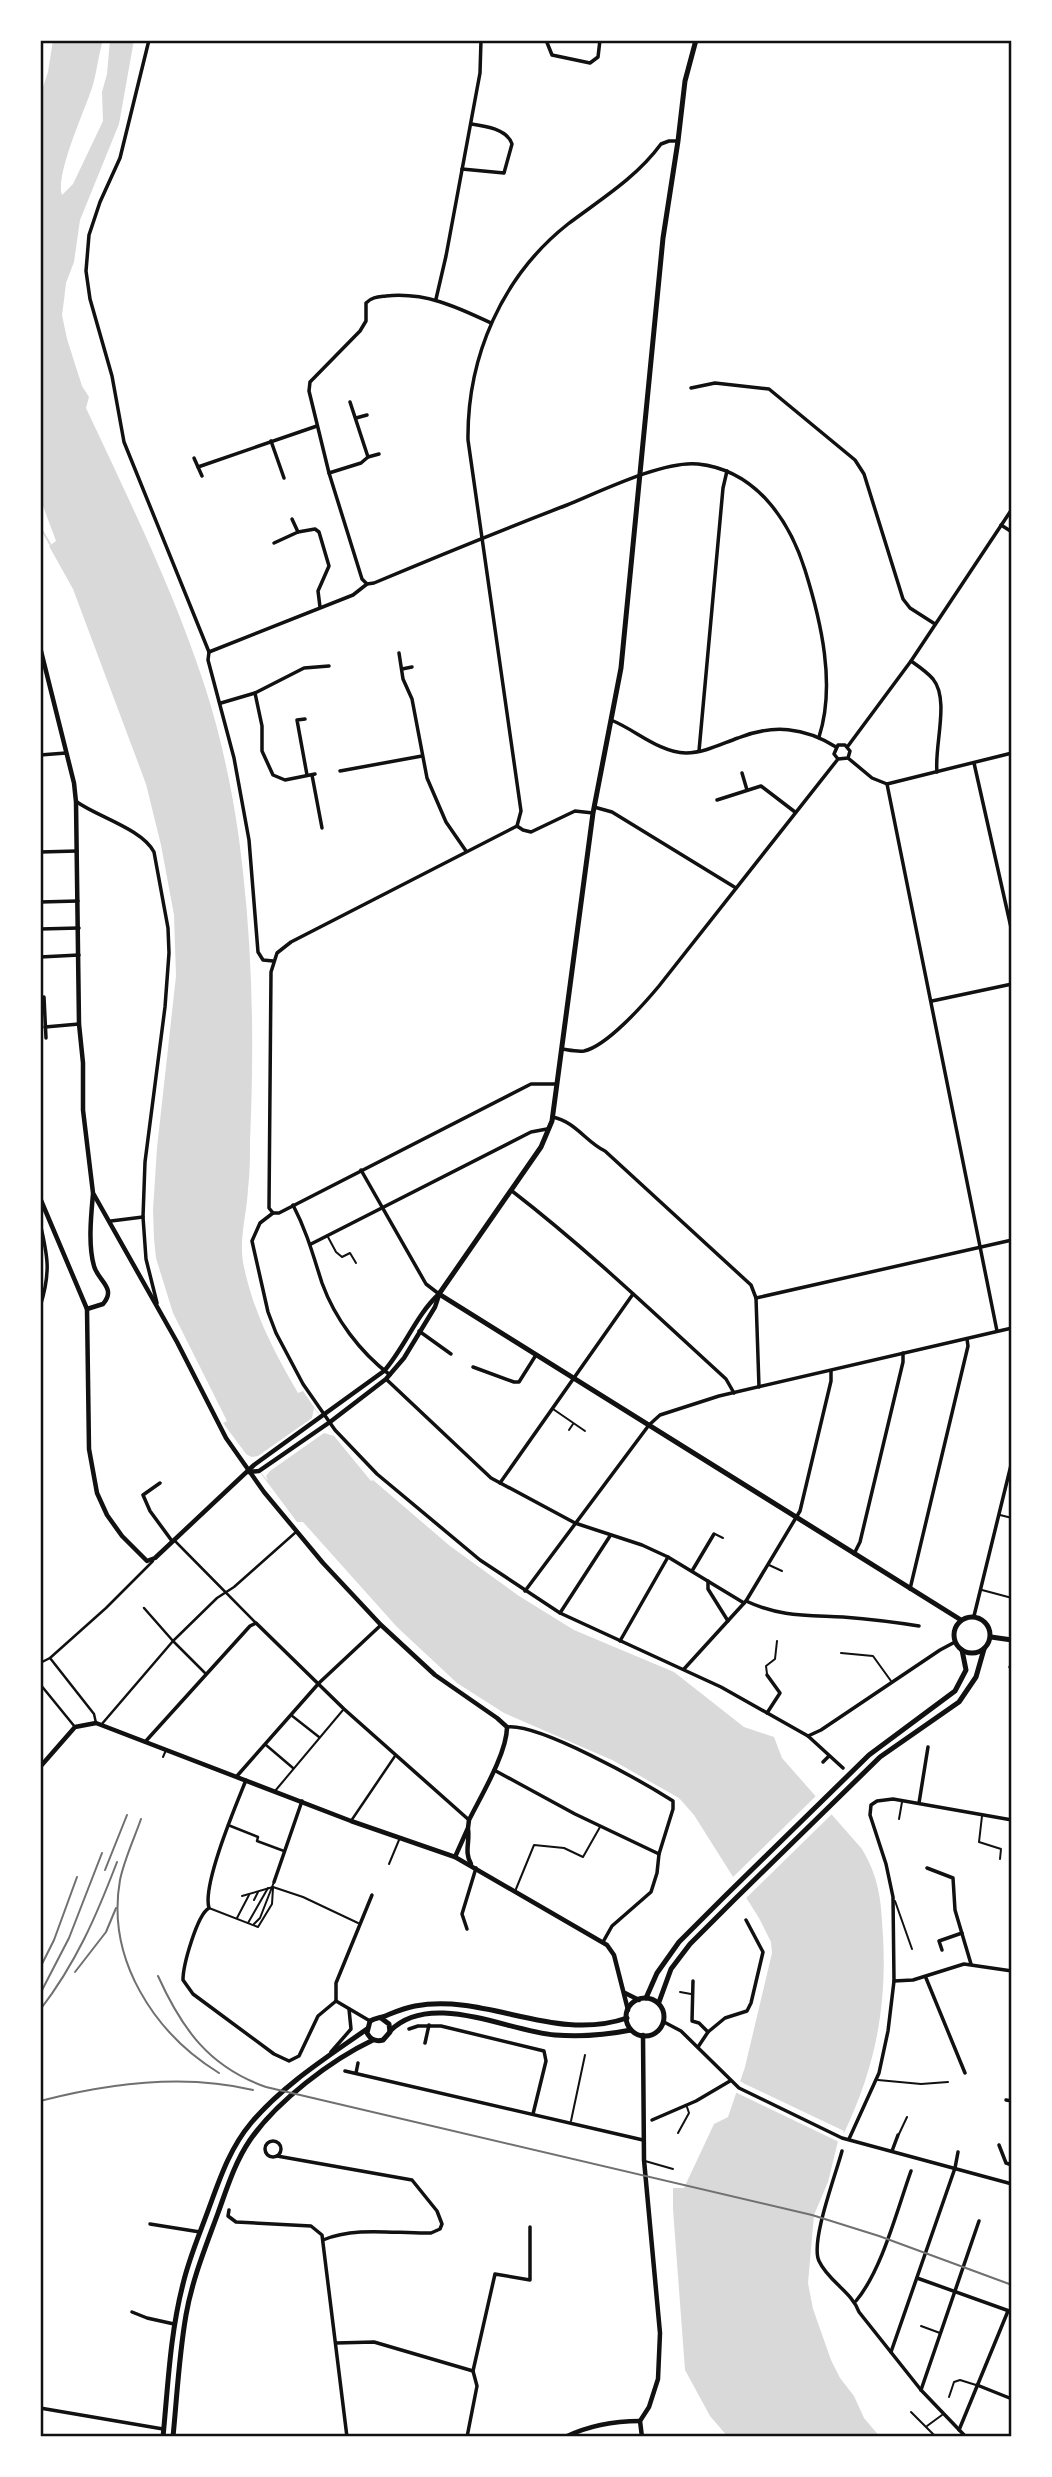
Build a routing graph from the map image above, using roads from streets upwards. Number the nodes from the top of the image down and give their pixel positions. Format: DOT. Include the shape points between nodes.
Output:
graph roads {
  1 [pos="149,40"];
  2 [pos="481,40"];
  3 [pos="546,40"];
  4 [pos="600,40"];
  5 [pos="696,40"];
  6 [pos="471,124"];
  7 [pos="678,141"];
  8 [pos="462,169"];
  9 [pos="436,299"];
  10 [pos="492,323"];
  11 [pos="691,388"];
  12 [pos="351,402"];
  13 [pos="367,415"];
  14 [pos="356,418"];
  15 [pos="317,426"];
  16 [pos="271,441"];
  17 [pos="379,454"];
  18 [pos="368,457"];
  19 [pos="194,458"];
  20 [pos="198,467"];
  21 [pos="727,471"];
  22 [pos="329,473"];
  23 [pos="202,476"];
  24 [pos="640,476"];
  25 [pos="284,478"];
  26 [pos="1012,509"];
  27 [pos="1006,516"];
  28 [pos="292,519"];
  29 [pos="1012,520"];
  30 [pos="1001,525"];
  31 [pos="1012,532"];
  32 [pos="298,533"];
  33 [pos="483,538"];
  34 [pos="274,543"];
  35 [pos="367,584"];
  36 [pos="320,607"];
  37 [pos="935,624"];
  38 [pos="40,647"];
  39 [pos="209,652"];
  40 [pos="399,653"];
  41 [pos="911,661"];
  42 [pos="329,666"];
  43 [pos="412,667"];
  44 [pos="402,669"];
  45 [pos="255,693"];
  46 [pos="221,703"];
  47 [pos="305,719"];
  48 [pos="610,720"];
  49 [pos="819,737"];
  50 [pos="836,747"];
  51 [pos="848,747"];
  52 [pos="699,751"];
  53 [pos="66,753"];
  54 [pos="1012,753"];
  55 [pos="40,755"];
  56 [pos="422,756"];
  57 [pos="848,758"];
  58 [pos="838,760"];
  59 [pos="974,763"];
  60 [pos="340,771"];
  61 [pos="937,772"];
  62 [pos="742,774"];
  63 [pos="311,775"];
  64 [pos="887,784"];
  65 [pos="747,790"];
  66 [pos="717,800"];
  67 [pos="76,802"];
  68 [pos="594,810"];
  69 [pos="795,812"];
  70 [pos="517,826"];
  71 [pos="322,828"];
  72 [pos="77,851"];
  73 [pos="466,851"];
  74 [pos="40,852"];
  75 [pos="736,888"];
  76 [pos="78,901"];
  77 [pos="40,902"];
  78 [pos="79,928"];
  79 [pos="40,929"];
  80 [pos="1012,932"];
  81 [pos="79,955"];
  82 [pos="40,957"];
  83 [pos="273,961"];
  84 [pos="1012,984"];
  85 [pos="44,997"];
  86 [pos="931,1001"];
  87 [pos="79,1024"];
  88 [pos="45,1027"];
  89 [pos="46,1038"];
  90 [pos="562,1049"];
  91 [pos="557,1084"];
  92 [pos="552,1118"];
  93 [pos="550,1129"];
  94 [pos="361,1170"];
  95 [pos="512,1191"];
  96 [pos="93,1194"];
  97 [pos="40,1198"];
  98 [pos="293,1205"];
  99 [pos="43,1208"];
  100 [pos="382,1208"];
  101 [pos="274,1213"];
  102 [pos="143,1217"];
  103 [pos="40,1220"];
  104 [pos="110,1221"];
  105 [pos="1012,1240"];
  106 [pos="311,1244"];
  107 [pos="979,1247"];
  108 [pos="633,1293"];
  109 [pos="439,1294"];
  110 [pos="756,1298"];
  111 [pos="40,1307"];
  112 [pos="158,1308"];
  113 [pos="87,1309"];
  114 [pos="1012,1328"];
  115 [pos="419,1331"];
  116 [pos="997,1331"];
  117 [pos="967,1339"];
  118 [pos="904,1353"];
  119 [pos="452,1354"];
  120 [pos="536,1355"];
  121 [pos="473,1367"];
  122 [pos="831,1370"];
  123 [pos="383,1372"];
  124 [pos="388,1377"];
  125 [pos="573,1378"];
  126 [pos="759,1387"];
  127 [pos="734,1393"];
  128 [pos="323,1417"];
  129 [pos="328,1423"];
  130 [pos="649,1425"];
  131 [pos="1012,1461"];
  132 [pos="248,1472"];
  133 [pos="160,1483"];
  134 [pos="500,1483"];
  135 [pos="796,1518"];
  136 [pos="575,1523"];
  137 [pos="296,1532"];
  138 [pos="715,1534"];
  139 [pos="610,1536"];
  140 [pos="173,1541"];
  141 [pos="854,1554"];
  142 [pos="668,1557"];
  143 [pos="155,1558"];
  144 [pos="692,1571"];
  145 [pos="708,1581"];
  146 [pos="128,1587"];
  147 [pos="910,1589"];
  148 [pos="525,1591"];
  149 [pos="226,1592"];
  150 [pos="133,1593"];
  151 [pos="745,1602"];
  152 [pos="144,1608"];
  153 [pos="560,1613"];
  154 [pos="974,1616"];
  155 [pos="728,1620"];
  156 [pos="961,1620"];
  157 [pos="257,1623"];
  158 [pos="381,1625"];
  159 [pos="919,1626"];
  160 [pos="991,1637"];
  161 [pos="1012,1640"];
  162 [pos="173,1641"];
  163 [pos="620,1641"];
  164 [pos="955,1642"];
  165 [pos="984,1649"];
  166 [pos="962,1650"];
  167 [pos="50,1658"];
  168 [pos="40,1663"];
  169 [pos="684,1669"];
  170 [pos="205,1673"];
  171 [pos="767,1675"];
  172 [pos="40,1684"];
  173 [pos="318,1684"];
  174 [pos="767,1713"];
  175 [pos="290,1714"];
  176 [pos="99,1724"];
  177 [pos="75,1727"];
  178 [pos="507,1727"];
  179 [pos="808,1736"];
  180 [pos="318,1737"];
  181 [pos="145,1742"];
  182 [pos="264,1743"];
  183 [pos="928,1747"];
  184 [pos="395,1756"];
  185 [pos="829,1756"];
  186 [pos="823,1762"];
  187 [pos="40,1767"];
  188 [pos="293,1768"];
  189 [pos="843,1768"];
  190 [pos="494,1770"];
  191 [pos="237,1776"];
  192 [pos="246,1780"];
  193 [pos="302,1801"];
  194 [pos="919,1803"];
  195 [pos="469,1820"];
  196 [pos="1012,1820"];
  197 [pos="351,1821"];
  198 [pos="228,1825"];
  199 [pos="468,1828"];
  200 [pos="284,1851"];
  201 [pos="659,1854"];
  202 [pos="455,1857"];
  203 [pos="474,1867"];
  204 [pos="927,1868"];
  205 [pos="274,1884"];
  206 [pos="372,1895"];
  207 [pos="746,1920"];
  208 [pos="467,1929"];
  209 [pos="962,1933"];
  210 [pos="603,1942"];
  211 [pos="942,1950"];
  212 [pos="971,1964"];
  213 [pos="1012,1971"];
  214 [pos="925,1977"];
  215 [pos="693,1981"];
  216 [pos="894,1981"];
  217 [pos="624,1993"];
  218 [pos="646,1998"];
  219 [pos="639,2000"];
  220 [pos="336,2001"];
  221 [pos="659,2003"];
  222 [pos="349,2009"];
  223 [pos="628,2010"];
  224 [pos="380,2018"];
  225 [pos="627,2018"];
  226 [pos="370,2021"];
  227 [pos="664,2022"];
  228 [pos="429,2025"];
  229 [pos="367,2029"];
  230 [pos="409,2029"];
  231 [pos="631,2030"];
  232 [pos="390,2032"];
  233 [pos="708,2032"];
  234 [pos="643,2035"];
  235 [pos="373,2040"];
  236 [pos="425,2043"];
  237 [pos="698,2048"];
  238 [pos="323,2060"];
  239 [pos="358,2063"];
  240 [pos="345,2071"];
  241 [pos="356,2073"];
  242 [pos="965,2073"];
  243 [pos="730,2081"];
  244 [pos="533,2114"];
  245 [pos="652,2119"];
  246 [pos="898,2135"];
  247 [pos="849,2139"];
  248 [pos="643,2140"];
  249 [pos="999,2145"];
  250 [pos="842,2151"];
  251 [pos="892,2151"];
  252 [pos="958,2152"];
  253 [pos="279,2154"];
  254 [pos="1012,2165"];
  255 [pos="955,2168"];
  256 [pos="911,2171"];
  257 [pos="1012,2184"];
  258 [pos="229,2210"];
  259 [pos="979,2221"];
  260 [pos="150,2224"];
  261 [pos="530,2227"];
  262 [pos="200,2232"];
  263 [pos="323,2240"];
  264 [pos="917,2278"];
  265 [pos="955,2292"];
  266 [pos="856,2302"];
  267 [pos="132,2312"];
  268 [pos="1010,2312"];
  269 [pos="174,2324"];
  270 [pos="336,2343"];
  271 [pos="891,2353"];
  272 [pos="473,2371"];
  273 [pos="977,2385"];
  274 [pos="921,2390"];
  275 [pos="1012,2399"];
  276 [pos="40,2407"];
  277 [pos="640,2421"];
  278 [pos="163,2429"];
  279 [pos="958,2430"];
  280 [pos="163,2437"];
  281 [pos="173,2437"];
  282 [pos="347,2437"];
  283 [pos="467,2437"];
  284 [pos="565,2437"];
  285 [pos="642,2437"];
  286 [pos="966,2437"];
  1 -- 39 [label="street" via="120,158 93,220 86,254 90,299 112,376 124,442"];
  2 -- 6 [label="street"];
  3 -- 4 [label="street" via="552,55 590,63 598,57"];
  5 -- 7 [label="main road" via="685,81"];
  6 -- 8 [label="street"];
  6 -- 8 [label="street" via="491,127 512,140 507,170 500,175"];
  7 -- 10 [label="street" via="662,144 624,183 550,241 518,277"];
  7 -- 24 [label="main road" via="663,238"];
  8 -- 9 [label="street"];
  9 -- 10 [label="street"];
  9 -- 15 [label="street" via="408,295 373,298 366,303 366,321 360,331 310,382"];
  10 -- 33 [label="street" via="476,364 468,421"];
  11 -- 37 [label="street" via="715,383 769,388 859,464 903,599"];
  12 -- 14 [label="street"];
  13 -- 14 [label="street"];
  14 -- 18 [label="street"];
  15 -- 16 [label="street"];
  15 -- 22 [label="street"];
  16 -- 20 [label="street"];
  16 -- 25 [label="street"];
  17 -- 18 [label="street"];
  18 -- 22 [label="street"];
  19 -- 20 [label="street"];
  20 -- 23 [label="street"];
  21 -- 24 [label="street" via="694,463"];
  21 -- 49 [label="street" via="756,489 773,507 803,565 823,654 825,708"];
  21 -- 52 [label="street"];
  22 -- 35 [label="street"];
  24 -- 33 [label="street"];
  24 -- 48 [label="main road" via="621,668"];
  26 -- 27 [label="street"];
  27 -- 29 [label="street"];
  27 -- 30 [label="street"];
  28 -- 32 [label="street"];
  30 -- 31 [label="street"];
  30 -- 37 [label="street"];
  32 -- 34 [label="street"];
  32 -- 36 [label="street" via="319,532 329,566 318,591"];
  33 -- 35 [label="street"];
  33 -- 70 [label="street" via="521,811"];
  35 -- 36 [label="street" via="353,595"];
  36 -- 39 [label="street"];
  37 -- 41 [label="street"];
  38 -- 53 [label="main road"];
  39 -- 46 [label="street"];
  40 -- 44 [label="street"];
  41 -- 51 [label="street"];
  41 -- 61 [label="street" via="932,678 937,691"];
  42 -- 45 [label="street" via="304,668"];
  43 -- 44 [label="street"];
  44 -- 56 [label="street"];
  45 -- 46 [label="street"];
  45 -- 63 [label="street" via="262,751 272,775 285,780"];
  46 -- 83 [label="street" via="249,840 258,952 263,960"];
  47 -- 63 [label="street" via="297,720"];
  48 -- 52 [label="street" via="670,751"];
  48 -- 68 [label="main road"];
  49 -- 50 [label="street"];
  49 -- 52 [label="street" via="777,728"];
  50 -- 51 [label="street"];
  50 -- 58 [label="street"];
  51 -- 57 [label="street"];
  53 -- 55 [label="street"];
  53 -- 67 [label="main road"];
  54 -- 59 [label="street"];
  56 -- 60 [label="street"];
  56 -- 73 [label="street" via="446,822"];
  57 -- 58 [label="street"];
  57 -- 64 [label="street"];
  58 -- 69 [label="street"];
  59 -- 61 [label="street"];
  59 -- 80 [label="street"];
  61 -- 64 [label="street"];
  62 -- 65 [label="street"];
  63 -- 71 [label="street"];
  64 -- 86 [label="street"];
  65 -- 66 [label="street"];
  65 -- 69 [label="street" via="761,786"];
  67 -- 72 [label="main road"];
  67 -- 102 [label="street" via="151,845 163,900 169,953 147,1140"];
  68 -- 70 [label="street" via="575,811 531,832"];
  68 -- 75 [label="street" via="611,812"];
  68 -- 90 [label="main road"];
  69 -- 75 [label="street"];
  70 -- 73 [label="street"];
  72 -- 74 [label="street"];
  72 -- 76 [label="main road"];
  73 -- 83 [label="street" via="291,942"];
  75 -- 90 [label="street" via="626,1022 591,1049"];
  76 -- 77 [label="street"];
  76 -- 78 [label="main road"];
  78 -- 79 [label="street"];
  78 -- 81 [label="main road"];
  81 -- 82 [label="street"];
  81 -- 87 [label="main road"];
  83 -- 101 [label="street" via="269,1208"];
  84 -- 86 [label="street"];
  85 -- 88 [label="street"];
  86 -- 107 [label="street"];
  87 -- 88 [label="street"];
  87 -- 96 [label="main road"];
  88 -- 89 [label="street"];
  90 -- 91 [label="main road"];
  91 -- 92 [label="main road"];
  91 -- 94 [label="street" via="531,1084"];
  92 -- 93 [label="main road"];
  92 -- 110 [label="street" via="572,1125 605,1151 751,1285"];
  93 -- 95 [label="main road"];
  93 -- 100 [label="street" via="530,1132"];
  94 -- 98 [label="street"];
  94 -- 100 [label="street"];
  95 -- 108 [label="street"];
  95 -- 109 [label="main road"];
  96 -- 104 [label="main road"];
  96 -- 113 [label="main road" via="93,1259 108,1294 103,1304"];
  97 -- 99 [label="main road"];
  98 -- 101 [label="street"];
  98 -- 106 [label="street"];
  99 -- 103 [label="street"];
  99 -- 113 [label="main road"];
  100 -- 106 [label="street"];
  100 -- 109 [label="street" via="426,1284"];
  101 -- 128 [label="street" via="260,1223 252,1241 268,1312 290,1362"];
  102 -- 104 [label="street"];
  102 -- 112 [label="street" via="146,1259"];
  103 -- 111 [label="street" via="49,1261"];
  104 -- 112 [label="main road"];
  105 -- 107 [label="street"];
  106 -- 123 [label="street" via="341,1321"];
  107 -- 110 [label="street"];
  107 -- 116 [label="street"];
  108 -- 125 [label="street"];
  108 -- 127 [label="street" via="726,1379"];
  109 -- 115 [label="main road"];
  109 -- 120 [label="main road"];
  109 -- 123 [label="main road"];
  110 -- 126 [label="street"];
  112 -- 132 [label="main road"];
  113 -- 143 [label="main road" via="88,1435 94,1481 102,1506 122,1536 143,1559"];
  114 -- 116 [label="street"];
  115 -- 119 [label="street"];
  115 -- 124 [label="main road"];
  116 -- 117 [label="street"];
  117 -- 118 [label="street"];
  117 -- 147 [label="street"];
  118 -- 122 [label="street"];
  118 -- 141 [label="street"];
  120 -- 121 [label="street" via="520,1382"];
  120 -- 125 [label="main road"];
  122 -- 126 [label="street"];
  122 -- 135 [label="street"];
  123 -- 124 [label="main road"];
  123 -- 128 [label="main road"];
  124 -- 129 [label="main road"];
  124 -- 134 [label="street"];
  125 -- 130 [label="main road"];
  125 -- 134 [label="street"];
  126 -- 127 [label="street"];
  127 -- 130 [label="street" via="660,1415"];
  128 -- 129 [label="street"];
  128 -- 132 [label="main road"];
  129 -- 132 [label="main road" via="259,1471"];
  129 -- 148 [label="street" via="404,1499"];
  130 -- 135 [label="main road"];
  130 -- 136 [label="street"];
  131 -- 154 [label="street"];
  132 -- 137 [label="main road"];
  132 -- 140 [label="main road"];
  133 -- 140 [label="street" via="143,1495"];
  134 -- 136 [label="street"];
  135 -- 141 [label="main road"];
  135 -- 151 [label="street"];
  136 -- 139 [label="street"];
  136 -- 148 [label="street"];
  137 -- 149 [label="street"];
  137 -- 158 [label="main road"];
  138 -- 144 [label="street"];
  139 -- 142 [label="street"];
  139 -- 153 [label="street"];
  140 -- 143 [label="main road"];
  140 -- 149 [label="street"];
  141 -- 147 [label="main road"];
  142 -- 144 [label="street"];
  142 -- 163 [label="street"];
  143 -- 146 [label="street"];
  144 -- 145 [label="street"];
  145 -- 151 [label="street"];
  145 -- 155 [label="street" via="708,1589"];
  146 -- 150 [label="street"];
  146 -- 167 [label="street"];
  147 -- 156 [label="main road"];
  148 -- 153 [label="street"];
  149 -- 157 [label="street"];
  149 -- 162 [label="street"];
  151 -- 155 [label="street"];
  151 -- 159 [label="street" via="783,1614"];
  152 -- 162 [label="street"];
  153 -- 163 [label="street"];
  154 -- 156 [label="main road"];
  154 -- 160 [label="main road" via="987,1622"];
  155 -- 169 [label="street"];
  156 -- 164 [label="main road" via="954,1630"];
  157 -- 170 [label="street"];
  157 -- 173 [label="street"];
  158 -- 173 [label="street"];
  158 -- 178 [label="main road" via="435,1675"];
  160 -- 161 [label="main road"];
  160 -- 165 [label="main road"];
  162 -- 170 [label="street"];
  162 -- 176 [label="street"];
  163 -- 169 [label="street"];
  164 -- 166 [label="main road"];
  164 -- 179 [label="street"];
  165 -- 166 [label="main road"];
  165 -- 221 [label="main road" via="976,1676 959,1702 897,1744 690,1944 671,1969"];
  166 -- 218 [label="main road" via="966,1670 955,1691 885,1740 729,1892 679,1942"];
  167 -- 168 [label="street"];
  167 -- 176 [label="street"];
  169 -- 174 [label="street"];
  170 -- 181 [label="street"];
  171 -- 174 [label="street" via="780,1693"];
  172 -- 177 [label="street"];
  173 -- 175 [label="street"];
  173 -- 184 [label="street"];
  174 -- 179 [label="street"];
  175 -- 180 [label="street"];
  175 -- 182 [label="street"];
  176 -- 177 [label="main road"];
  176 -- 181 [label="main road"];
  177 -- 187 [label="main road"];
  178 -- 190 [label="main road"];
  178 -- 201 [label="street" via="533,1731 618,1768 673,1801"];
  179 -- 185 [label="street"];
  181 -- 191 [label="main road"];
  182 -- 188 [label="street"];
  182 -- 191 [label="street"];
  183 -- 194 [label="street"];
  184 -- 195 [label="street"];
  184 -- 197 [label="street"];
  185 -- 186 [label="street"];
  185 -- 189 [label="street"];
  190 -- 195 [label="main road"];
  190 -- 201 [label="street"];
  191 -- 192 [label="main road"];
  192 -- 193 [label="main road"];
  192 -- 198 [label="street"];
  193 -- 197 [label="main road"];
  193 -- 200 [label="street"];
  194 -- 196 [label="street"];
  194 -- 216 [label="street" via="884,1799 871,1805 893,1897"];
  195 -- 199 [label="main road"];
  197 -- 202 [label="main road"];
  198 -- 200 [label="street"];
  198 -- 220 [label="street" via="207,1895 209,1908 202,1915 184,1968 188,1989 289,2061 297,2058 318,2015"];
  199 -- 202 [label="main road"];
  199 -- 203 [label="main road" via="466,1851"];
  200 -- 205 [label="street"];
  201 -- 210 [label="street" via="651,1892 612,1926"];
  202 -- 203 [label="main road"];
  203 -- 208 [label="street" via="462,1914"];
  203 -- 210 [label="main road"];
  204 -- 209 [label="street" via="954,1880"];
  206 -- 220 [label="street" via="336,1983"];
  207 -- 233 [label="street" via="763,1952 751,2003 747,2011 725,2018"];
  209 -- 211 [label="street" via="939,1941"];
  209 -- 212 [label="street"];
  210 -- 217 [label="main road" via="614,1955"];
  212 -- 213 [label="street"];
  212 -- 214 [label="street"];
  214 -- 216 [label="street"];
  214 -- 242 [label="street"];
  215 -- 233 [label="street" via="691,2024 699,2023"];
  216 -- 247 [label="street" via="877,2080"];
  217 -- 219 [label="main road"];
  217 -- 223 [label="main road"];
  218 -- 219 [label="main road"];
  218 -- 221 [label="main road"];
  219 -- 223 [label="main road"];
  220 -- 222 [label="street"];
  221 -- 227 [label="main road"];
  222 -- 226 [label="street"];
  222 -- 238 [label="street" via="351,2029"];
  223 -- 225 [label="main road"];
  224 -- 225 [label="main road" via="418,2006 443,2005 576,2026"];
  224 -- 226 [label="main road"];
  224 -- 232 [label="main road" via="389,2024"];
  225 -- 231 [label="main road"];
  226 -- 229 [label="main road"];
  227 -- 234 [label="main road" via="657,2032"];
  227 -- 237 [label="street"];
  228 -- 230 [label="street"];
  228 -- 236 [label="street"];
  228 -- 244 [label="street" via="544,2051 546,2061"];
  229 -- 235 [label="main road"];
  229 -- 238 [label="main road"];
  231 -- 232 [label="main road" via="553,2035 441,2013 408,2018"];
  231 -- 234 [label="main road"];
  232 -- 235 [label="main road" via="383,2040"];
  233 -- 237 [label="street"];
  234 -- 248 [label="main road"];
  235 -- 281 [label="main road" via="280,2106 240,2157 197,2270 186,2314"];
  237 -- 243 [label="street"];
  238 -- 262 [label="main road" via="268,2104 249,2126 230,2154"];
  239 -- 241 [label="street"];
  240 -- 241 [label="street"];
  241 -- 244 [label="street"];
  243 -- 245 [label="street"];
  243 -- 247 [label="street"];
  244 -- 248 [label="street"];
  246 -- 251 [label="street"];
  247 -- 251 [label="street"];
  248 -- 277 [label="main road" via="660,2361 654,2393"];
  249 -- 254 [label="street" via="1006,2163"];
  250 -- 266 [label="street" via="816,2250 833,2282"];
  251 -- 255 [label="street"];
  252 -- 255 [label="street"];
  253 -- 253 [label="street" via="267,2154 267,2144 276,2141"];
  253 -- 263 [label="street" via="412,2180 442,2224 431,2233 371,2232"];
  255 -- 257 [label="street"];
  255 -- 264 [label="street"];
  256 -- 266 [label="street" via="870,2279"];
  258 -- 263 [label="street" via="228,2216 236,2222 311,2226"];
  259 -- 265 [label="street"];
  260 -- 262 [label="street"];
  261 -- 272 [label="street" via="530,2280 495,2274"];
  262 -- 269 [label="main road"];
  263 -- 270 [label="street"];
  264 -- 265 [label="street"];
  264 -- 271 [label="street"];
  265 -- 268 [label="street"];
  265 -- 274 [label="street"];
  266 -- 271 [label="street"];
  267 -- 269 [label="street"];
  268 -- 273 [label="street"];
  269 -- 278 [label="main road"];
  270 -- 272 [label="street" via="374,2342"];
  270 -- 282 [label="street"];
  271 -- 274 [label="street"];
  272 -- 283 [label="street" via="477,2386"];
  273 -- 275 [label="street"];
  273 -- 279 [label="street"];
  274 -- 279 [label="street"];
  276 -- 278 [label="street"];
  277 -- 284 [label="main road" via="594,2427"];
  277 -- 285 [label="main road"];
  278 -- 280 [label="main road"];
  279 -- 286 [label="street"];
}
